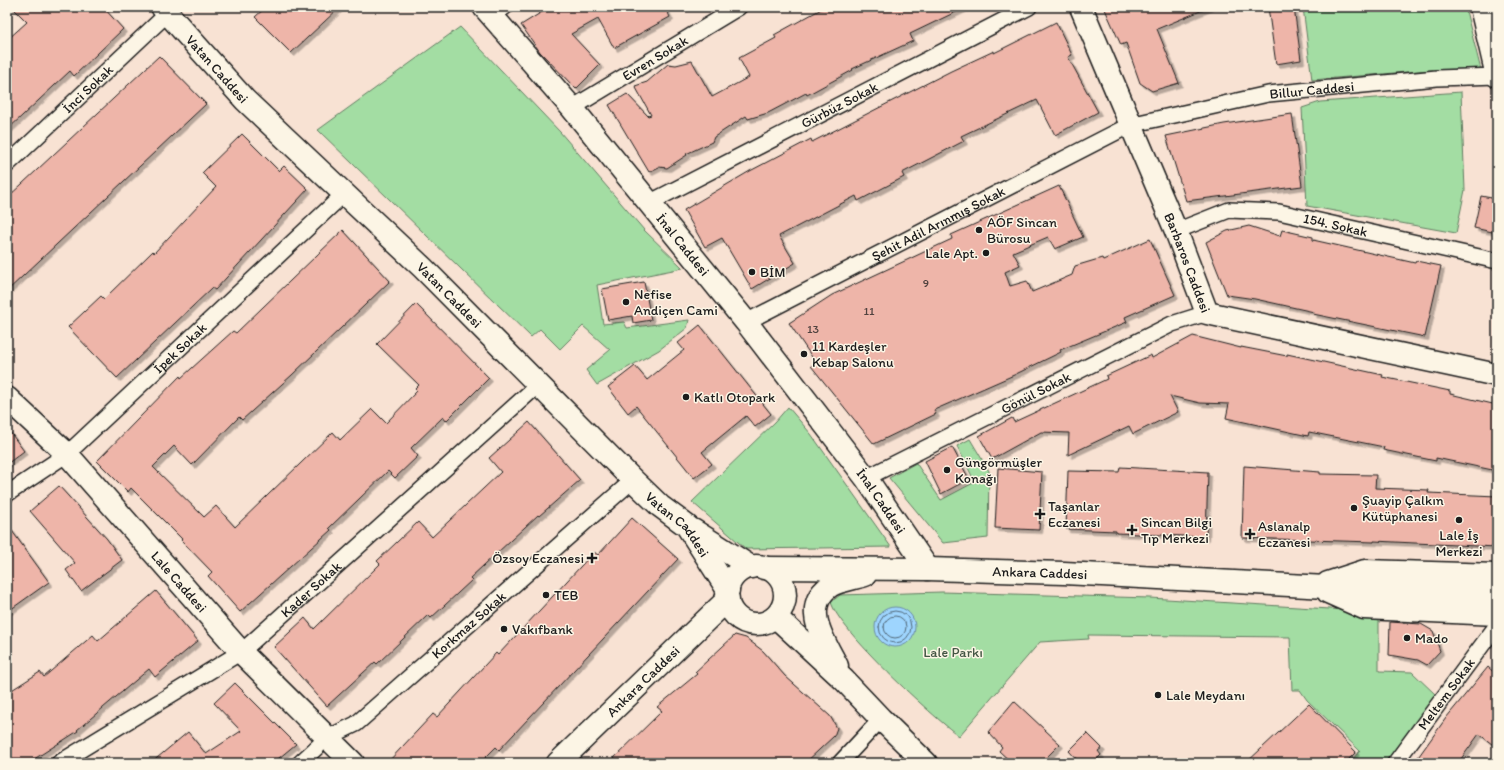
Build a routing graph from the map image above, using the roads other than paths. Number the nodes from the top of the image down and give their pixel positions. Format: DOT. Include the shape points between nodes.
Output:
graph roads {
  1 [pos="739,7"];
  2 [pos="1029,7"];
  3 [pos="1080,7"];
  4 [pos="1481,7"];
  5 [pos="165,10"];
  6 [pos="493,10"];
  7 [pos="1497,76"];
  8 [pos="572,108"];
  9 [pos="1130,125"];
  10 [pos="7,165"];
  11 [pos="345,193"];
  12 [pos="649,203"];
  13 [pos="1176,231"];
  14 [pos="1497,261"];
  15 [pos="1207,313"];
  16 [pos="746,322"];
  17 [pos="1497,375"];
  18 [pos="539,384"];
  19 [pos="7,398"];
  20 [pos="67,454"];
  21 [pos="866,478"];
  22 [pos="633,480"];
  23 [pos="7,494"];
  24 [pos="687,526"];
  25 [pos="757,567"];
  26 [pos="888,568"];
  27 [pos="928,569"];
  28 [pos="1497,575"];
  29 [pos="1316,587"];
  30 [pos="728,594"];
  31 [pos="1497,596"];
  32 [pos="1497,614"];
  33 [pos="776,617"];
  34 [pos="1497,625"];
  35 [pos="241,652"];
  36 [pos="844,680"];
  37 [pos="881,719"];
  38 [pos="327,738"];
  39 [pos="59,763"];
  40 [pos="300,763"];
  41 [pos="353,763"];
  42 [pos="558,763"];
  43 [pos="840,763"];
  44 [pos="926,763"];
  45 [pos="1395,763"];
  1 -- 8 [label="street, Evren Sokak"];
  2 -- 12 [label="street, Gürbüz Sokak"];
  3 -- 9 [label="main road, Barbaros Caddesi"];
  4 -- 7 [label="main road"];
  5 -- 10 [label="street, İnci Sokak"];
  5 -- 11 [label="main road, Vatan Caddesi" via="245,100"];
  6 -- 8 [label="main road, İnal Caddesi"];
  7 -- 9 [label="street, Billur Caddesi" via="1437,78 1268,94"];
  8 -- 12 [label="main road, İnal Caddesi"];
  9 -- 13 [label="main road, Barbaros Caddesi"];
  9 -- 16 [label="street, Şehit Adil Arınmış Sokak"];
  11 -- 18 [label="main road, Vatan Caddesi"];
  11 -- 20 [label="street, İpek Sokak"];
  12 -- 16 [label="main road, İnal Caddesi"];
  13 -- 14 [label="street, 154. Sokak" via="1230,210 1279,212"];
  13 -- 15 [label="main road, Barbaros Caddesi"];
  15 -- 17 [label="main road, Barbaros Caddesi"];
  15 -- 21 [label="street, Gönül Sokak" via="1172,324"];
  16 -- 21 [label="main road, İnal Caddesi"];
  18 -- 22 [label="main road, Vatan Caddesi"];
  18 -- 35 [label="street, Kader Sokak"];
  19 -- 20 [label="main road, Lale Caddesi"];
  20 -- 23 [label="street, İpek Sokak"];
  20 -- 35 [label="main road, Lale Caddesi"];
  21 -- 27 [label="main road, İnal Caddesi"];
  22 -- 24 [label="main road, Vatan Caddesi" via="660,506"];
  22 -- 38 [label="street, Korkmaz Sokak" via="356,724"];
  24 -- 25 [label="main road"];
  24 -- 30 [label="main road, Vatan Caddesi"];
  25 -- 26 [label="main road, Ankara Caddesi"];
  25 -- 30 [label="main road" via="736,575"];
  25 -- 33 [label="main road" via="772,571 783,584 784,602"];
  26 -- 27 [label="main road, Ankara Caddesi"];
  26 -- 36 [label="main road" via="830,585 818,599 815,613 818,629"];
  27 -- 29 [label="main road, Ankara Caddesi" via="1064,573"];
  28 -- 29 [label="main road" via="1365,571"];
  29 -- 31 [label="main road, Ankara Caddesi"];
  29 -- 32 [label="main road" via="1364,608"];
  30 -- 33 [label="main road" via="735,615 746,622 759,624"];
  30 -- 42 [label="main road, Ankara Caddesi"];
  33 -- 36 [label="main road"];
  34 -- 45 [label="street, Meltem Sokak"];
  35 -- 38 [label="main road, Lale Caddesi"];
  35 -- 39 [label="street, Kader Sokak"];
  36 -- 37 [label="main road"];
  37 -- 43 [label="street"];
  37 -- 44 [label="main road"];
  38 -- 40 [label="street, Korkmaz Sokak"];
  38 -- 41 [label="main road, Lale Caddesi"];
}
